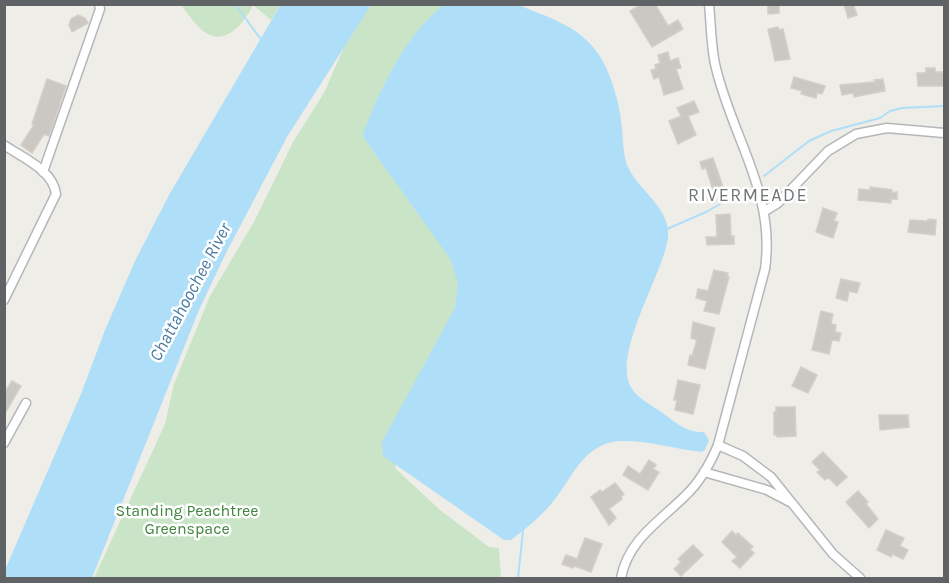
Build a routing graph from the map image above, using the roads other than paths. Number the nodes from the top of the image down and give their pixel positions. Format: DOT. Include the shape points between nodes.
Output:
graph roads {
  1 [pos="99,4"];
  2 [pos="709,4"];
  3 [pos="945,133"];
  4 [pos="4,145"];
  5 [pos="44,172"];
  6 [pos="765,211"];
  7 [pos="4,300"];
  8 [pos="26,403"];
  9 [pos="6,439"];
  10 [pos="718,445"];
  11 [pos="704,472"];
  12 [pos="790,502"];
  13 [pos="621,579"];
  14 [pos="860,579"];
  1 -- 5 [label="street"];
  2 -- 6 [label="street" via="715,65"];
  3 -- 6 [label="street" via="887,128 856,134 828,151 778,203"];
  4 -- 5 [label="street"];
  5 -- 7 [label="street" via="55,185 55,199"];
  6 -- 10 [label="street" via="765,269"];
  8 -- 9 [label="street"];
  10 -- 11 [label="street"];
  10 -- 12 [label="street" via="762,469"];
  11 -- 12 [label="street" via="767,490"];
  11 -- 13 [label="street" via="687,495 634,545"];
  12 -- 14 [label="street" via="833,554"];
}
